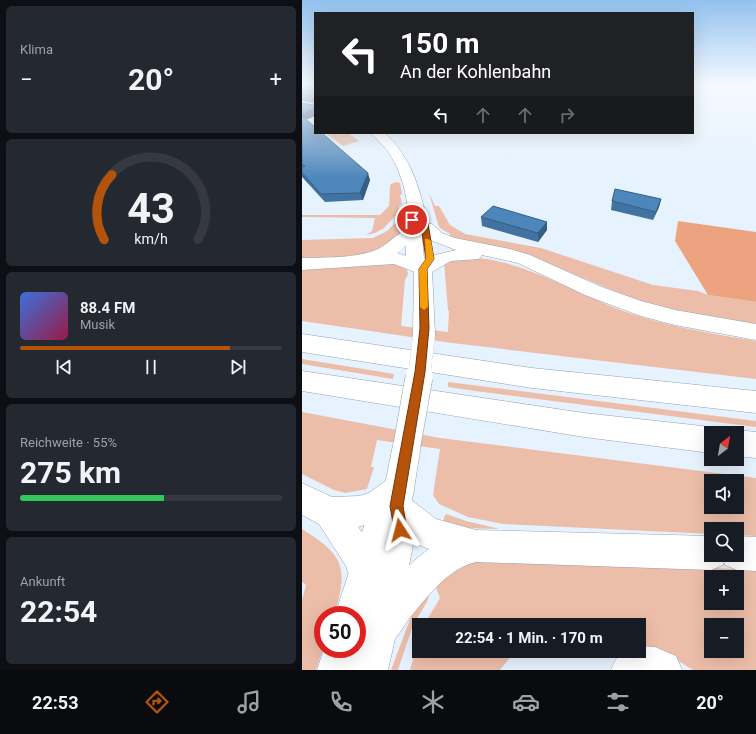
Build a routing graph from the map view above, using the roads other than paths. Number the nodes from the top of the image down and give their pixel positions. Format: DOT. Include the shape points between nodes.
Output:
graph roads {
  1 [pos="379,134"];
  2 [pos="420,230"];
  3 [pos="364,260"];
  4 [pos="302,264"];
  5 [pos="537,266"];
  6 [pos="423,269"];
  7 [pos="756,332"];
  8 [pos="302,343"];
  9 [pos="302,381"];
  10 [pos="756,402"];
  11 [pos="704,439"];
  12 [pos="744,444"];
  13 [pos="756,445"];
  14 [pos="302,498"];
  15 [pos="398,498"];
  16 [pos="330,513"];
  17 [pos="476,546"];
  18 [pos="704,552"];
  19 [pos="744,553"];
  20 [pos="756,554"];
  21 [pos="364,576"];
  22 [pos="365,606"];
  23 [pos="366,622"];
  24 [pos="340,658"];
  25 [pos="336,670"];
  26 [pos="368,670"];
  27 [pos="631,670"];
  28 [pos="662,670"];
  1 -- 2 [label="main road" via="402,163 412,187 416,208 412,214"];
  2 -- 3 [label="main road" via="388,251"];
  2 -- 5 [label="main road" via="448,242 512,255"];
  2 -- 6 [label="main road" via="415,259"];
  3 -- 4 [label="main road"];
  3 -- 6 [label="main road" via="395,258"];
  5 -- 6 [label="main road" via="491,256 460,254 442,257"];
  5 -- 7 [label="main road" via="598,293 648,311"];
  6 -- 15 [label="main road, bridge" via="424,328 420,372"];
  8 -- 10 [label="main road" via="532,378"];
  9 -- 11 [label="main road" via="584,425"];
  12 -- 13 [label="main road"];
  14 -- 16 [label="main road"];
  15 -- 16 [label="main road" via="359,511"];
  15 -- 17 [label="main road" via="428,533"];
  15 -- 21 [label="main road" via="381,524"];
  15 -- 23 [label="main road" via="400,530"];
  16 -- 21 [label="main road" via="361,560"];
  17 -- 18 [label="main road"];
  17 -- 23 [label="main road" via="461,550 443,560 403,598"];
  19 -- 20 [label="main road"];
  21 -- 22 [label="main road"];
  23 -- 26 [label="main road"];
  24 -- 25 [label="main road"];
  27 -- 28 [label="main road" via="637,665 655,666"];
}
